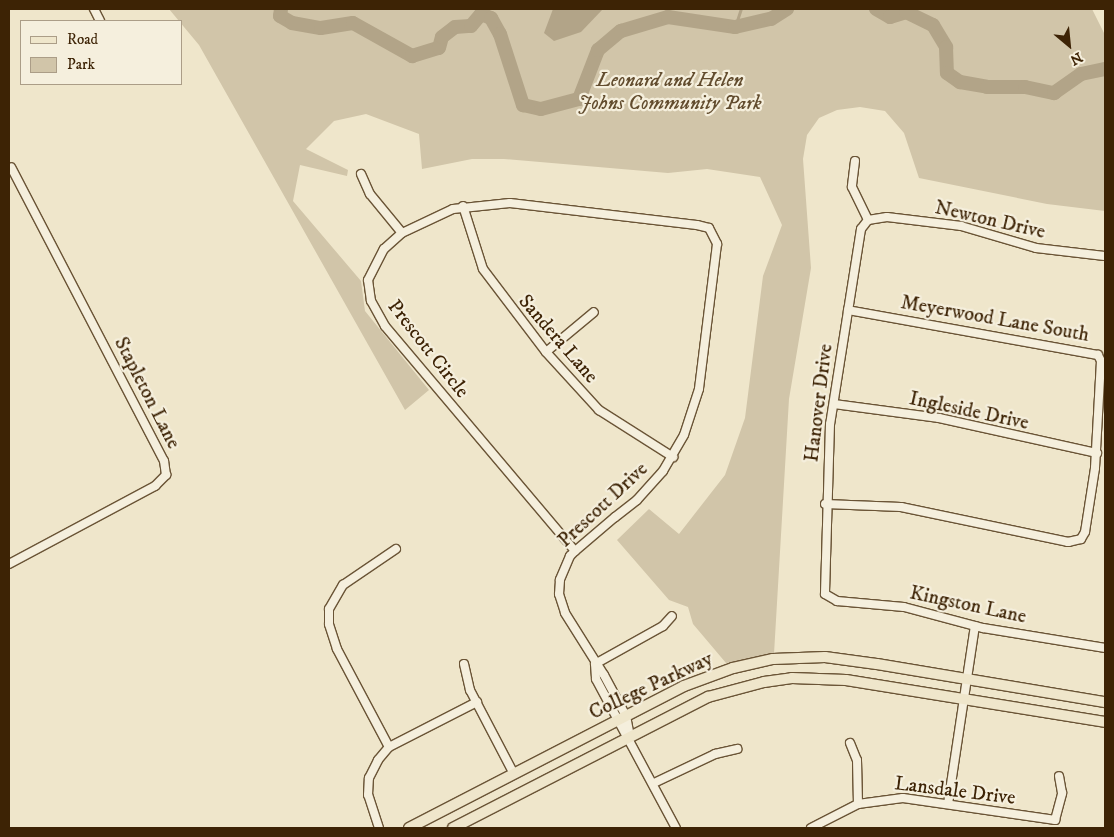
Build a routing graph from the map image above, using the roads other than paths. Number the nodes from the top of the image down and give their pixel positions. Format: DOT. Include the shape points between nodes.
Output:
graph roads {
  1 [pos="855,161"];
  2 [pos="11,167"];
  3 [pos="361,174"];
  4 [pos="464,206"];
  5 [pos="868,220"];
  6 [pos="701,226"];
  7 [pos="402,233"];
  8 [pos="1105,256"];
  9 [pos="848,310"];
  10 [pos="594,312"];
  11 [pos="546,352"];
  12 [pos="834,404"];
  13 [pos="1097,453"];
  14 [pos="673,457"];
  15 [pos="825,504"];
  16 [pos="396,549"];
  17 [pos="575,551"];
  18 [pos="9,564"];
  19 [pos="825,594"];
  20 [pos="672,616"];
  21 [pos="976,626"];
  22 [pos="1105,648"];
  23 [pos="464,664"];
  24 [pos="595,664"];
  25 [pos="968,679"];
  26 [pos="967,698"];
  27 [pos="476,702"];
  28 [pos="1105,702"];
  29 [pos="621,718"];
  30 [pos="1105,722"];
  31 [pos="630,736"];
  32 [pos="850,743"];
  33 [pos="389,747"];
  34 [pos="737,749"];
  35 [pos="514,774"];
  36 [pos="1059,776"];
  37 [pos="654,784"];
  38 [pos="858,804"];
  39 [pos="948,804"];
  40 [pos="379,828"];
  41 [pos="409,828"];
  42 [pos="453,828"];
  43 [pos="676,828"];
  44 [pos="811,828"];
  1 -- 5 [label="street" via="852,187"];
  2 -- 18 [label="street, Stapleton Lane" via="164,461 166,475 156,486"];
  3 -- 7 [label="street" via="370,194"];
  4 -- 6 [label="street, Prescott Circle" via="510,204"];
  4 -- 7 [label="street, Prescott Circle"];
  4 -- 11 [label="street, Sandera Lane" via="483,269"];
  5 -- 8 [label="street, Newton Drive" via="886,217 960,226 1036,248"];
  5 -- 9 [label="street, Hanover Drive" via="861,230"];
  6 -- 14 [label="street, Prescott Drive" via="709,228 717,244 699,389"];
  7 -- 17 [label="street, Prescott Circle" via="378,256 368,280 369,295 380,318"];
  9 -- 12 [label="street, Hanover Drive"];
  9 -- 13 [label="street, Meyerwood Lane South" via="1098,355 1101,361"];
  10 -- 11 [label="street"];
  11 -- 14 [label="street, Sandera Lane" via="599,410"];
  12 -- 13 [label="street, Ingleside Drive" via="939,418"];
  12 -- 15 [label="street, Hanover Drive"];
  13 -- 15 [label="street" via="1085,532 1081,539 1068,542 901,507"];
  14 -- 17 [label="street, Prescott Drive" via="637,500"];
  15 -- 19 [label="street, Hanover Drive"];
  16 -- 33 [label="street" via="343,584 329,609 329,624 336,649"];
  17 -- 24 [label="street, Prescott Drive" via="566,561 559,594 565,613"];
  19 -- 21 [label="street, Kingston Lane" via="836,601 904,607"];
  20 -- 24 [label="street" via="664,626"];
  21 -- 22 [label="street, Kingston Lane"];
  21 -- 25 [label="street"];
  23 -- 27 [label="street"];
  24 -- 29 [label="street, Prescott Drive" via="604,674"];
  25 -- 26 [label="street"];
  25 -- 28 [label="main road, College Parkway"];
  25 -- 29 [label="main road, College Parkway" via="825,657 773,659 702,678"];
  26 -- 30 [label="main road, College Parkway"];
  26 -- 31 [label="main road, College Parkway" via="846,680 792,678 708,697"];
  26 -- 39 [label="street"];
  27 -- 33 [label="street"];
  27 -- 35 [label="street"];
  29 -- 31 [label="street, Prescott Drive"];
  29 -- 35 [label="main road, College Parkway"];
  31 -- 37 [label="street"];
  31 -- 42 [label="main road, College Parkway"];
  32 -- 38 [label="street" via="857,760"];
  33 -- 40 [label="street" via="369,778 368,804"];
  34 -- 37 [label="street" via="715,754"];
  35 -- 41 [label="main road, College Parkway"];
  36 -- 39 [label="street, Lansdale Drive" via="1062,793 1055,820"];
  37 -- 43 [label="street"];
  38 -- 39 [label="street, Lansdale Drive" via="903,798"];
  38 -- 44 [label="street, Lansdale Drive"];
}
